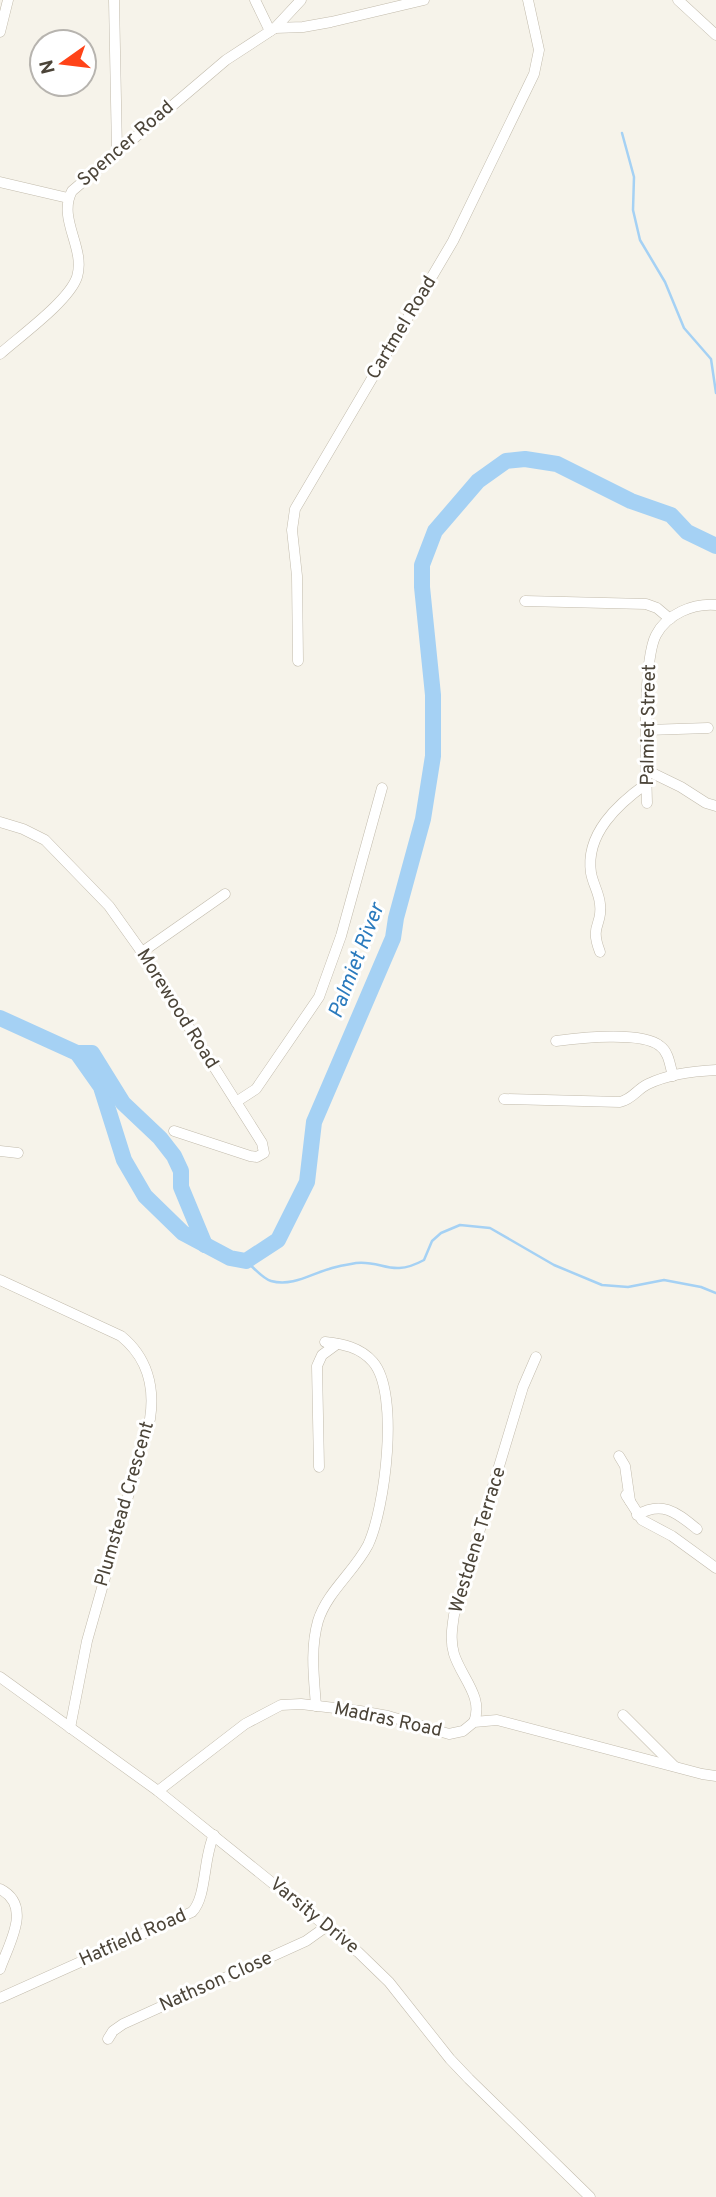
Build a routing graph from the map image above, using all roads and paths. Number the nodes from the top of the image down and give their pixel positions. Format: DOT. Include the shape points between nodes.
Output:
graph roads {
  1 [pos="8,0"];
  2 [pos="114,0"];
  3 [pos="255,0"];
  4 [pos="301,0"];
  5 [pos="424,0"];
  6 [pos="528,0"];
  7 [pos="678,0"];
  8 [pos="272,30"];
  9 [pos="0,32"];
  10 [pos="716,35"];
  11 [pos="117,151"];
  12 [pos="0,182"];
  13 [pos="68,198"];
  14 [pos="0,354"];
  15 [pos="525,601"];
  16 [pos="716,605"];
  17 [pos="670,619"];
  18 [pos="298,661"];
  19 [pos="708,728"];
  20 [pos="647,730"];
  21 [pos="646,770"];
  22 [pos="646,784"];
  23 [pos="382,789"];
  24 [pos="647,803"];
  25 [pos="716,806"];
  26 [pos="0,822"];
  27 [pos="225,894"];
  28 [pos="142,952"];
  29 [pos="600,952"];
  30 [pos="556,1041"];
  31 [pos="716,1070"];
  32 [pos="673,1076"];
  33 [pos="504,1099"];
  34 [pos="236,1102"];
  35 [pos="174,1131"];
  36 [pos="0,1151"];
  37 [pos="18,1153"];
  38 [pos="0,1280"];
  39 [pos="325,1342"];
  40 [pos="337,1344"];
  41 [pos="536,1357"];
  42 [pos="618,1456"];
  43 [pos="319,1467"];
  44 [pos="637,1515"];
  45 [pos="697,1529"];
  46 [pos="716,1569"];
  47 [pos="0,1677"];
  48 [pos="316,1706"];
  49 [pos="624,1715"];
  50 [pos="474,1722"];
  51 [pos="70,1728"];
  52 [pos="674,1766"];
  53 [pos="716,1776"];
  54 [pos="158,1791"];
  55 [pos="214,1835"];
  56 [pos="0,1889"];
  57 [pos="327,1926"];
  58 [pos="0,1969"];
  59 [pos="0,1998"];
  60 [pos="108,2039"];
  61 [pos="590,2197"];
  1 -- 9 [label="street"];
  2 -- 11 [label="street"];
  3 -- 8 [label="street"];
  4 -- 8 [label="street, Spencer Road"];
  5 -- 8 [label="street" via="331,22"];
  6 -- 18 [label="street, Cartmel Road" via="539,50 534,74 453,242 295,509"];
  7 -- 10 [label="street"];
  8 -- 11 [label="street, Spencer Road" via="226,60"];
  11 -- 13 [label="street, Spencer Road"];
  12 -- 13 [label="street"];
  13 -- 14 [label="street, Spencer Road" via="79,261 77,277 64,298"];
  15 -- 17 [label="street" via="646,604"];
  16 -- 17 [label="street" via="682,610"];
  17 -- 20 [label="street, Palmiet Street" via="654,638 650,654"];
  19 -- 20 [label="street"];
  20 -- 21 [label="street, Palmiet Street"];
  21 -- 22 [label="street, Palmiet Street"];
  21 -- 25 [label="street"];
  22 -- 24 [label="street, Palmiet Street"];
  22 -- 29 [label="street" via="611,815 591,852 600,910 594,932"];
  23 -- 34 [label="street" via="319,998 256,1089"];
  26 -- 28 [label="street, Morewood Road" via="35,834 54,847"];
  27 -- 28 [label="street"];
  28 -- 34 [label="street, Morewood Road"];
  30 -- 32 [label="street" via="604,1036 657,1043 667,1054"];
  31 -- 32 [label="street"];
  32 -- 33 [label="street" via="646,1084 620,1102"];
  34 -- 35 [label="street, Morewood Road" via="261,1143 261,1156"];
  36 -- 37 [label="street"];
  38 -- 51 [label="street, Plumstead Crescent" via="121,1336 146,1369 152,1396 150,1419 88,1641"];
  39 -- 40 [label="street"];
  40 -- 43 [label="street" via="323,1354 317,1366"];
  40 -- 48 [label="street" via="351,1346 367,1357 383,1379 385,1471 383,1498 369,1544 319,1619 313,1665"];
  41 -- 50 [label="street, Westdene Terrace" via="454,1615 454,1653 475,1699"];
  42 -- 44 [label="street" via="625,1466 628,1498"];
  44 -- 45 [label="street" via="653,1509 674,1510"];
  44 -- 46 [label="street"];
  47 -- 51 [label="street, Varsity Drive"];
  48 -- 50 [label="street, Madras Road" via="388,1716 449,1734"];
  48 -- 54 [label="street, Madras Road" via="275,1707 245,1724"];
  49 -- 52 [label="street"];
  50 -- 52 [label="street, Madras Road" via="497,1720"];
  51 -- 54 [label="street, Varsity Drive"];
  52 -- 53 [label="street, Madras Road"];
  54 -- 55 [label="street, Varsity Drive"];
  55 -- 57 [label="street, Varsity Drive"];
  55 -- 59 [label="street, Hatfield Road" via="200,1898 192,1912"];
  56 -- 58 [label="street" via="12,1897 18,1912"];
  57 -- 60 [label="street, Nathson Close" via="306,1941 123,2024"];
  57 -- 61 [label="street, Varsity Drive" via="383,1976 450,2059"];
}
